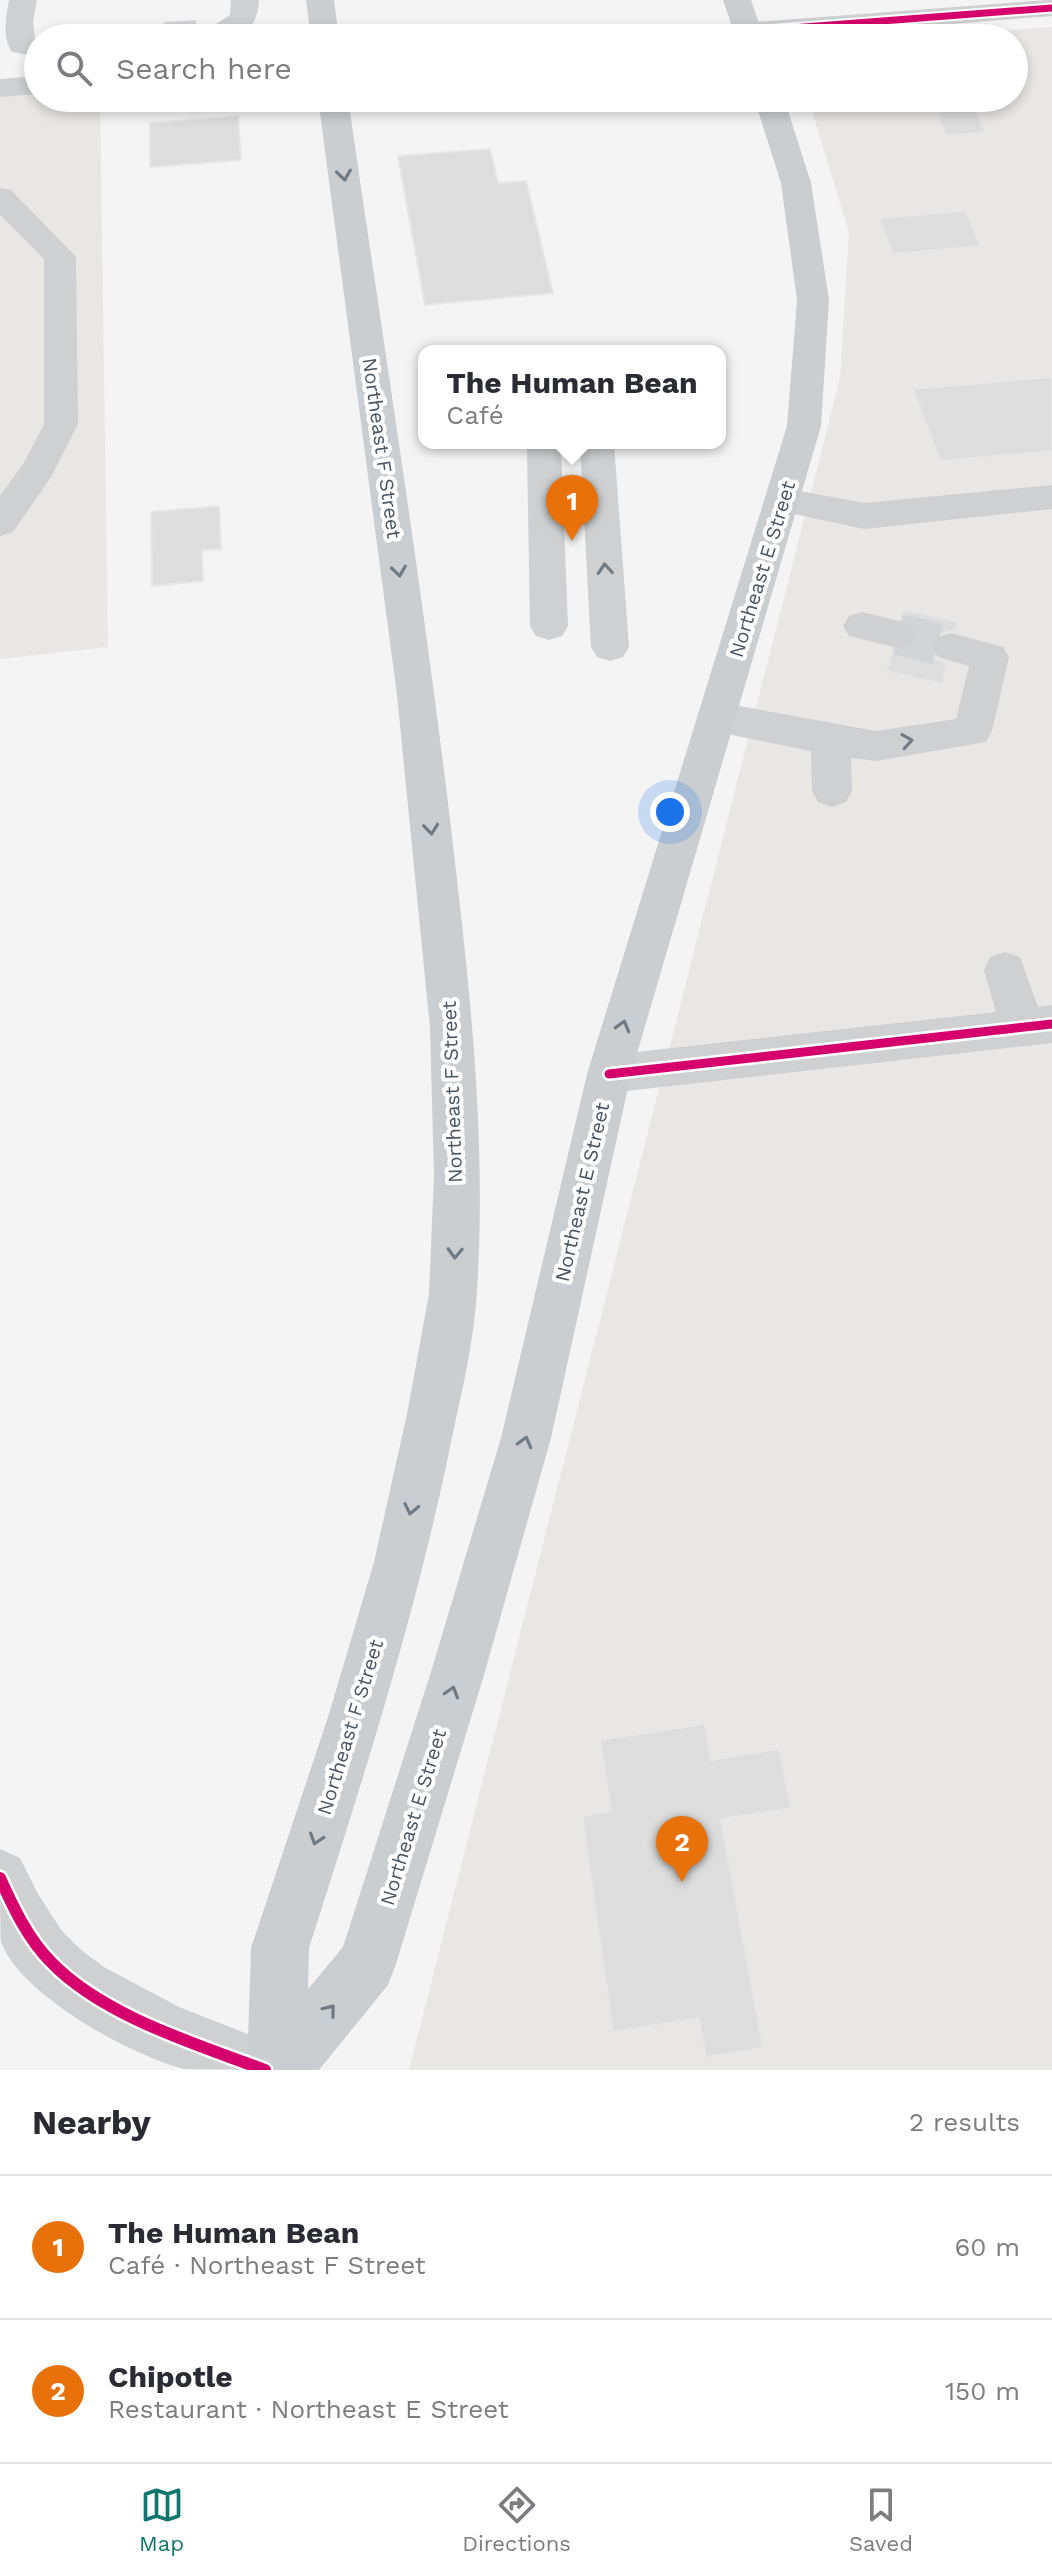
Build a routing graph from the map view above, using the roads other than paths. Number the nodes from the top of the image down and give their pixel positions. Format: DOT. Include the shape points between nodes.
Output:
graph roads {
  1 [pos="23,0"];
  2 [pos="245,0"];
  3 [pos="320,0"];
  4 [pos="737,0"];
  5 [pos="1052,8"];
  6 [pos="235,24"];
  7 [pos="323,24"];
  8 [pos="745,24"];
  9 [pos="872,24"];
  10 [pos="24,46"];
  11 [pos="24,86"];
  12 [pos="0,88"];
  13 [pos="335,112"];
  14 [pos="773,112"];
  15 [pos="0,197"];
  16 [pos="544,449"];
  17 [pos="597,449"];
  18 [pos="1052,497"];
  19 [pos="784,500"];
  20 [pos="0,523"];
  21 [pos="549,626"];
  22 [pos="862,626"];
  23 [pos="898,634"];
  24 [pos="610,647"];
  25 [pos="951,647"];
  26 [pos="717,717"];
  27 [pos="830,740"];
  28 [pos="832,791"];
  29 [pos="1005,970"];
  30 [pos="1037,1025"];
  31 [pos="609,1074"];
  32 [pos="0,1878"];
  33 [pos="265,2070"];
  34 [pos="279,2070"];
  1 -- 10 [label="street" via="19,22"];
  2 -- 6 [label="street" via="244,18"];
  3 -- 7 [label="main road"];
  4 -- 8 [label="main road"];
  5 -- 9 [label="street"];
  11 -- 12 [label="street"];
  13 -- 34 [label="main road, Northeast F Street, one-way" via="416,695 452,1028 457,1189 453,1294 400,1562 280,1948"];
  14 -- 19 [label="main road, Northeast E Street" via="796,183 813,300 804,426"];
  15 -- 20 [label="street" via="60,257 61,379 61,424 39,468"];
  16 -- 21 [label="street"];
  24 -- 17 [label="street, one-way"];
  18 -- 19 [label="street" via="864,516"];
  19 -- 26 [label="main road, Northeast E Street"];
  22 -- 23 [label="street"];
  27 -- 25 [label="street, one-way" via="876,746 972,731 990,657"];
  26 -- 27 [label="street"];
  31 -- 26 [label="main road, Northeast E Street, one-way"];
  27 -- 28 [label="street"];
  29 -- 30 [label="street"];
  30 -- 31 [label="street"];
  34 -- 31 [label="main road, Northeast E Street, one-way" via="367,1964 526,1438"];
  32 -- 33 [label="street" via="17,1915 58,1969 145,2025"];
}
